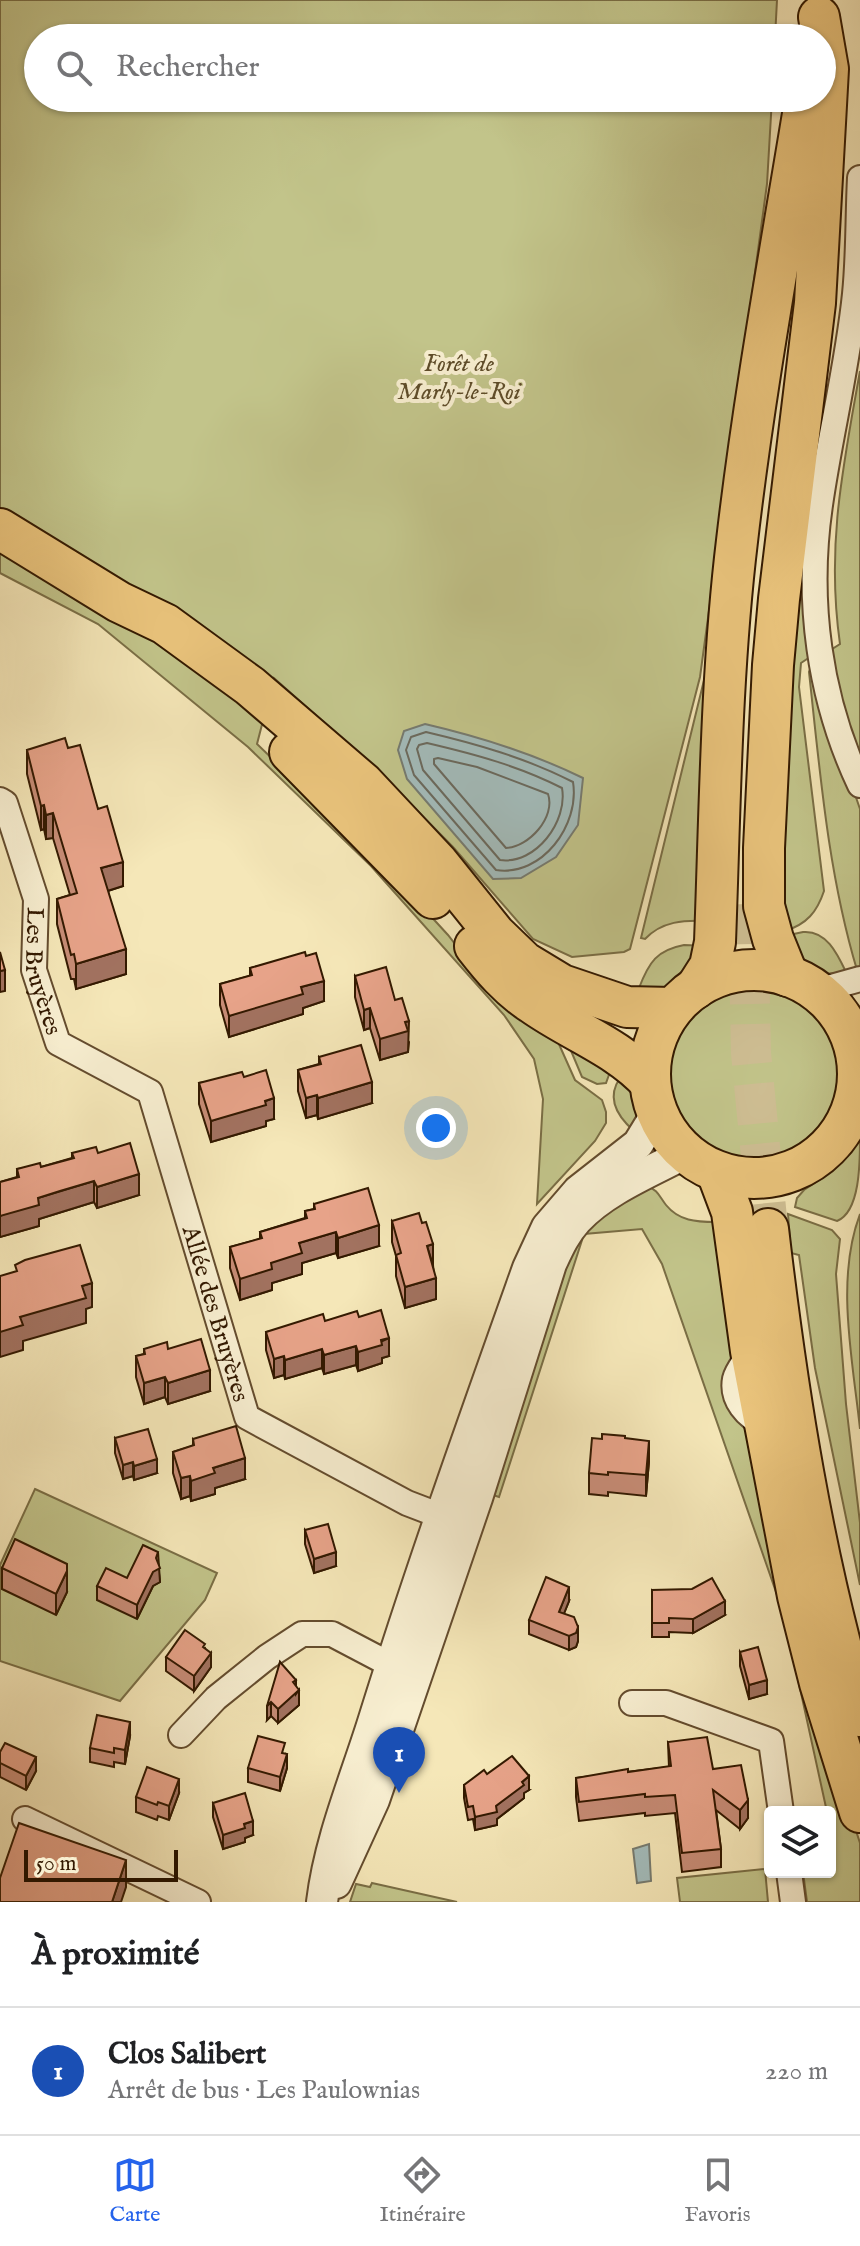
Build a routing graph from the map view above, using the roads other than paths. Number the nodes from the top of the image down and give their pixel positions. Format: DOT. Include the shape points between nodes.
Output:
graph roads {
  1 [pos="803,112"];
  2 [pos="804,112"];
  3 [pos="825,112"];
  4 [pos="860,178"];
  5 [pos="819,218"];
  6 [pos="0,529"];
  7 [pos="119,602"];
  8 [pos="860,785"];
  9 [pos="0,800"];
  10 [pos="860,979"];
  11 [pos="802,983"];
  12 [pos="684,998"];
  13 [pos="856,1037"];
  14 [pos="150,1092"];
  15 [pos="654,1097"];
  16 [pos="702,1163"];
  17 [pos="795,1170"];
  18 [pos="454,1521"];
  19 [pos="860,1648"];
  20 [pos="404,1670"];
  21 [pos="632,1703"];
  22 [pos="860,1716"];
  23 [pos="181,1735"];
  24 [pos="860,1754"];
  25 [pos="780,1806"];
  26 [pos="860,1812"];
  27 [pos="25,1819"];
  28 [pos="790,1878"];
  29 [pos="198,1902"];
  30 [pos="323,1902"];
  31 [pos="793,1902"];
  1 -- 12 [label="main road" via="737,541 725,668 715,942 710,966"];
  2 -- 5 [label="main road" via="802,182 750,592 741,713 741,904 765,533 802,284"];
  3 -- 5 [label="main road"];
  4 -- 8 [label="street" via="855,293 819,508 815,601 825,685"];
  5 -- 11 [label="main road" via="813,336 773,665 765,816 764,906 773,939"];
  6 -- 7 [label="main road"];
  7 -- 12 [label="main road" via="165,624 250,686 363,783 524,962 562,985 627,1007"];
  7 -- 15 [label="main road" via="271,733 464,931 495,973 532,1004 616,1052"];
  9 -- 14 [label="street, Les Bruyères" via="36,899 34,970 58,1043"];
  10 -- 11 [label="street"];
  11 -- 12 [label="main road" via="756,970 740,972 725,974"];
  11 -- 13 [label="main road" via="839,1014"];
  12 -- 15 [label="main road" via="659,1031 651,1056"];
  13 -- 17 [label="main road" via="857,1085 844,1127 823,1152"];
  14 -- 18 [label="street, Allée des Bruyères" via="247,1417 407,1503"];
  15 -- 16 [label="main road" via="674,1141"];
  15 -- 18 [label="street" via="638,1144 578,1191 547,1227 528,1268"];
  16 -- 17 [label="main road" via="743,1178"];
  16 -- 18 [label="street" via="603,1199 561,1242"];
  16 -- 26 [label="main road" via="732,1212 751,1351 798,1596"];
  17 -- 19 [label="main road" via="784,1205 784,1241 807,1399"];
  18 -- 20 [label="street"];
  20 -- 23 [label="street" via="332,1634 302,1634 216,1698"];
  20 -- 30 [label="street" via="339,1822"];
  21 -- 25 [label="street" via="666,1703 771,1741"];
  22 -- 24 [label="main road" via="820,1557 762,1229 770,1351 789,1461"];
  27 -- 29 [label="street"];
  28 -- 31 [label="street"];
}
